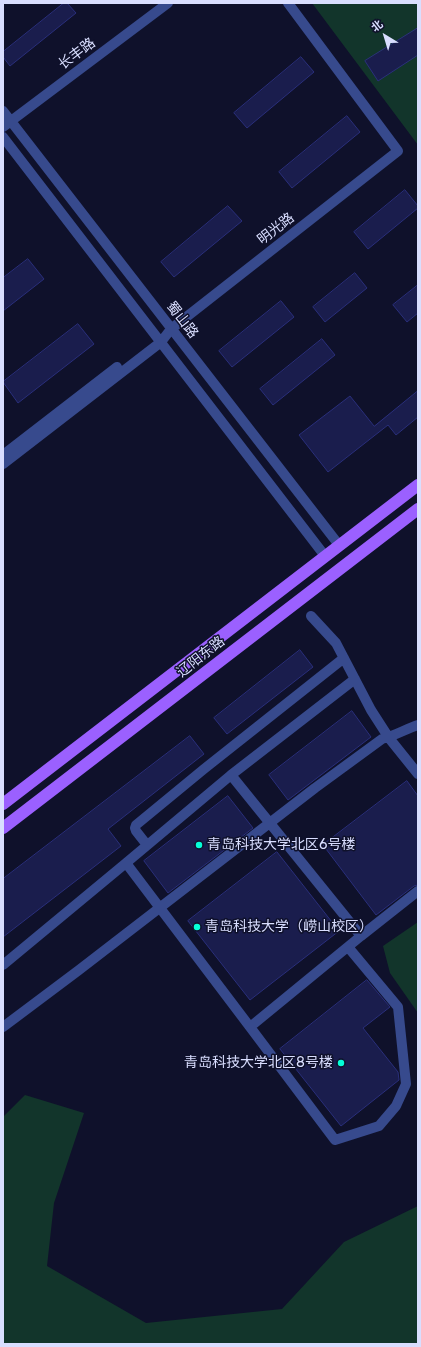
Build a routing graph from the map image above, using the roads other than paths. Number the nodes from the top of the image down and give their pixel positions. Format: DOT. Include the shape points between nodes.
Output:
graph roads {
  1 [pos="168,3"];
  2 [pos="288,3"];
  3 [pos="3,111"];
  4 [pos="7,124"];
  5 [pos="3,137"];
  6 [pos="171,329"];
  7 [pos="158,339"];
  8 [pos="3,455"];
  9 [pos="3,464"];
  10 [pos="418,485"];
  11 [pos="418,509"];
  12 [pos="339,545"];
  13 [pos="325,556"];
  14 [pos="311,616"];
  15 [pos="344,658"];
  16 [pos="355,679"];
  17 [pos="418,725"];
  18 [pos="389,738"];
  19 [pos="418,774"];
  20 [pos="231,775"];
  21 [pos="3,804"];
  22 [pos="270,823"];
  23 [pos="3,828"];
  24 [pos="147,845"];
  25 [pos="126,863"];
  26 [pos="418,891"];
  27 [pos="160,908"];
  28 [pos="360,936"];
  29 [pos="348,947"];
  30 [pos="3,965"];
  31 [pos="3,1027"];
  32 [pos="250,1027"];
  1 -- 4 [label="street, 长丰路"];
  2 -- 6 [label="street, 明光路" via="398,151"];
  3 -- 4 [label="street, 蜀山路"];
  4 -- 6 [label="street, 蜀山路"];
  5 -- 7 [label="street"];
  6 -- 7 [label="street, 明光路"];
  6 -- 12 [label="street, 蜀山路"];
  7 -- 8 [label="street, 明光路"];
  7 -- 9 [label="street, 明光路"];
  7 -- 13 [label="street"];
  10 -- 12 [label="main road, 辽阳东路"];
  11 -- 23 [label="main road, 辽阳东路"];
  12 -- 13 [label="main road, 辽阳东路"];
  13 -- 21 [label="main road, 辽阳东路"];
  14 -- 15 [label="street" via="336,643"];
  15 -- 16 [label="street"];
  15 -- 24 [label="street" via="136,825 136,831"];
  16 -- 18 [label="street"];
  16 -- 20 [label="street"];
  17 -- 18 [label="street" via="406,728"];
  18 -- 19 [label="street"];
  18 -- 22 [label="street" via="382,739"];
  20 -- 22 [label="street"];
  20 -- 24 [label="street"];
  22 -- 27 [label="street"];
  22 -- 28 [label="street"];
  24 -- 25 [label="street"];
  25 -- 27 [label="street"];
  25 -- 30 [label="street"];
  26 -- 28 [label="street"];
  27 -- 31 [label="street"];
  27 -- 32 [label="street"];
  28 -- 29 [label="street"];
  29 -- 32 [label="street"];
  29 -- 32 [label="street" via="398,1007 406,1084 396,1106 379,1126 335,1140"];
}
